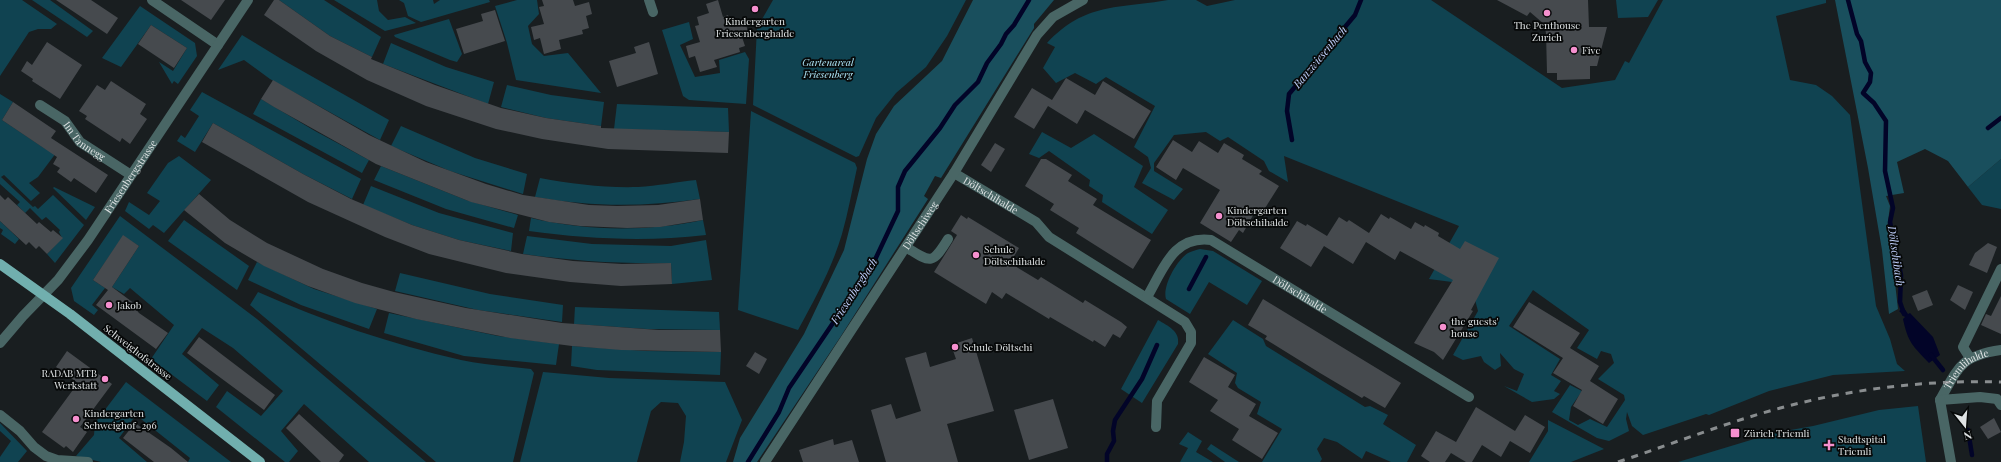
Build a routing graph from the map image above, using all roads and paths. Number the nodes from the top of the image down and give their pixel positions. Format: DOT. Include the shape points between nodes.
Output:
graph roads {
  1 [pos="152,0"];
  2 [pos="248,0"];
  3 [pos="650,0"];
  4 [pos="1083,0"];
  5 [pos="653,12"];
  6 [pos="218,45"];
  7 [pos="40,104"];
  8 [pos="954,173"];
  9 [pos="131,175"];
  10 [pos="948,239"];
  11 [pos="906,247"];
  12 [pos="0,264"];
  13 [pos="2001,268"];
  14 [pos="43,295"];
  15 [pos="1147,297"];
  16 [pos="0,343"];
  17 [pos="2001,350"];
  18 [pos="1970,358"];
  19 [pos="1469,397"];
  20 [pos="1940,400"];
  21 [pos="2001,405"];
  22 [pos="0,415"];
  23 [pos="1156,427"];
  24 [pos="88,462"];
  25 [pos="260,462"];
  26 [pos="765,462"];
  27 [pos="1950,462"];
  1 -- 6 [label="street"];
  2 -- 6 [label="street, Friesenbergstrasse"];
  3 -- 5 [label="street"];
  4 -- 8 [label="street, Döltschiweg" via="1053,17 1037,35"];
  6 -- 9 [label="street, Friesenbergstrasse"];
  7 -- 9 [label="street, Im Tannegg" via="65,122 80,142"];
  8 -- 11 [label="street, Döltschiweg"];
  8 -- 15 [label="street, Döltschihalde" via="1036,222 1049,237"];
  9 -- 14 [label="street, Friesenbergstrasse" via="88,240 58,280"];
  10 -- 11 [label="street" via="933,259 926,259"];
  11 -- 26 [label="street, Döltschiweg"];
  12 -- 14 [label="main road, Schweighofstrasse"];
  13 -- 18 [label="street" via="1963,347"];
  14 -- 16 [label="street, Friesenbergstrasse"];
  14 -- 25 [label="main road, Schweighofstrasse"];
  15 -- 19 [label="street, Döltschihalde" via="1177,248 1191,241 1211,240"];
  15 -- 23 [label="street, Döltschihalde" via="1185,322 1191,337 1189,348 1157,401"];
  17 -- 18 [label="street, Triemlihalde" via="1981,353"];
  18 -- 20 [label="street, Triemlihalde" via="1960,365"];
  20 -- 21 [label="street" via="1980,397 1997,399"];
  20 -- 27 [label="street"];
  22 -- 24 [label="street" via="46,456 57,460"];
}
